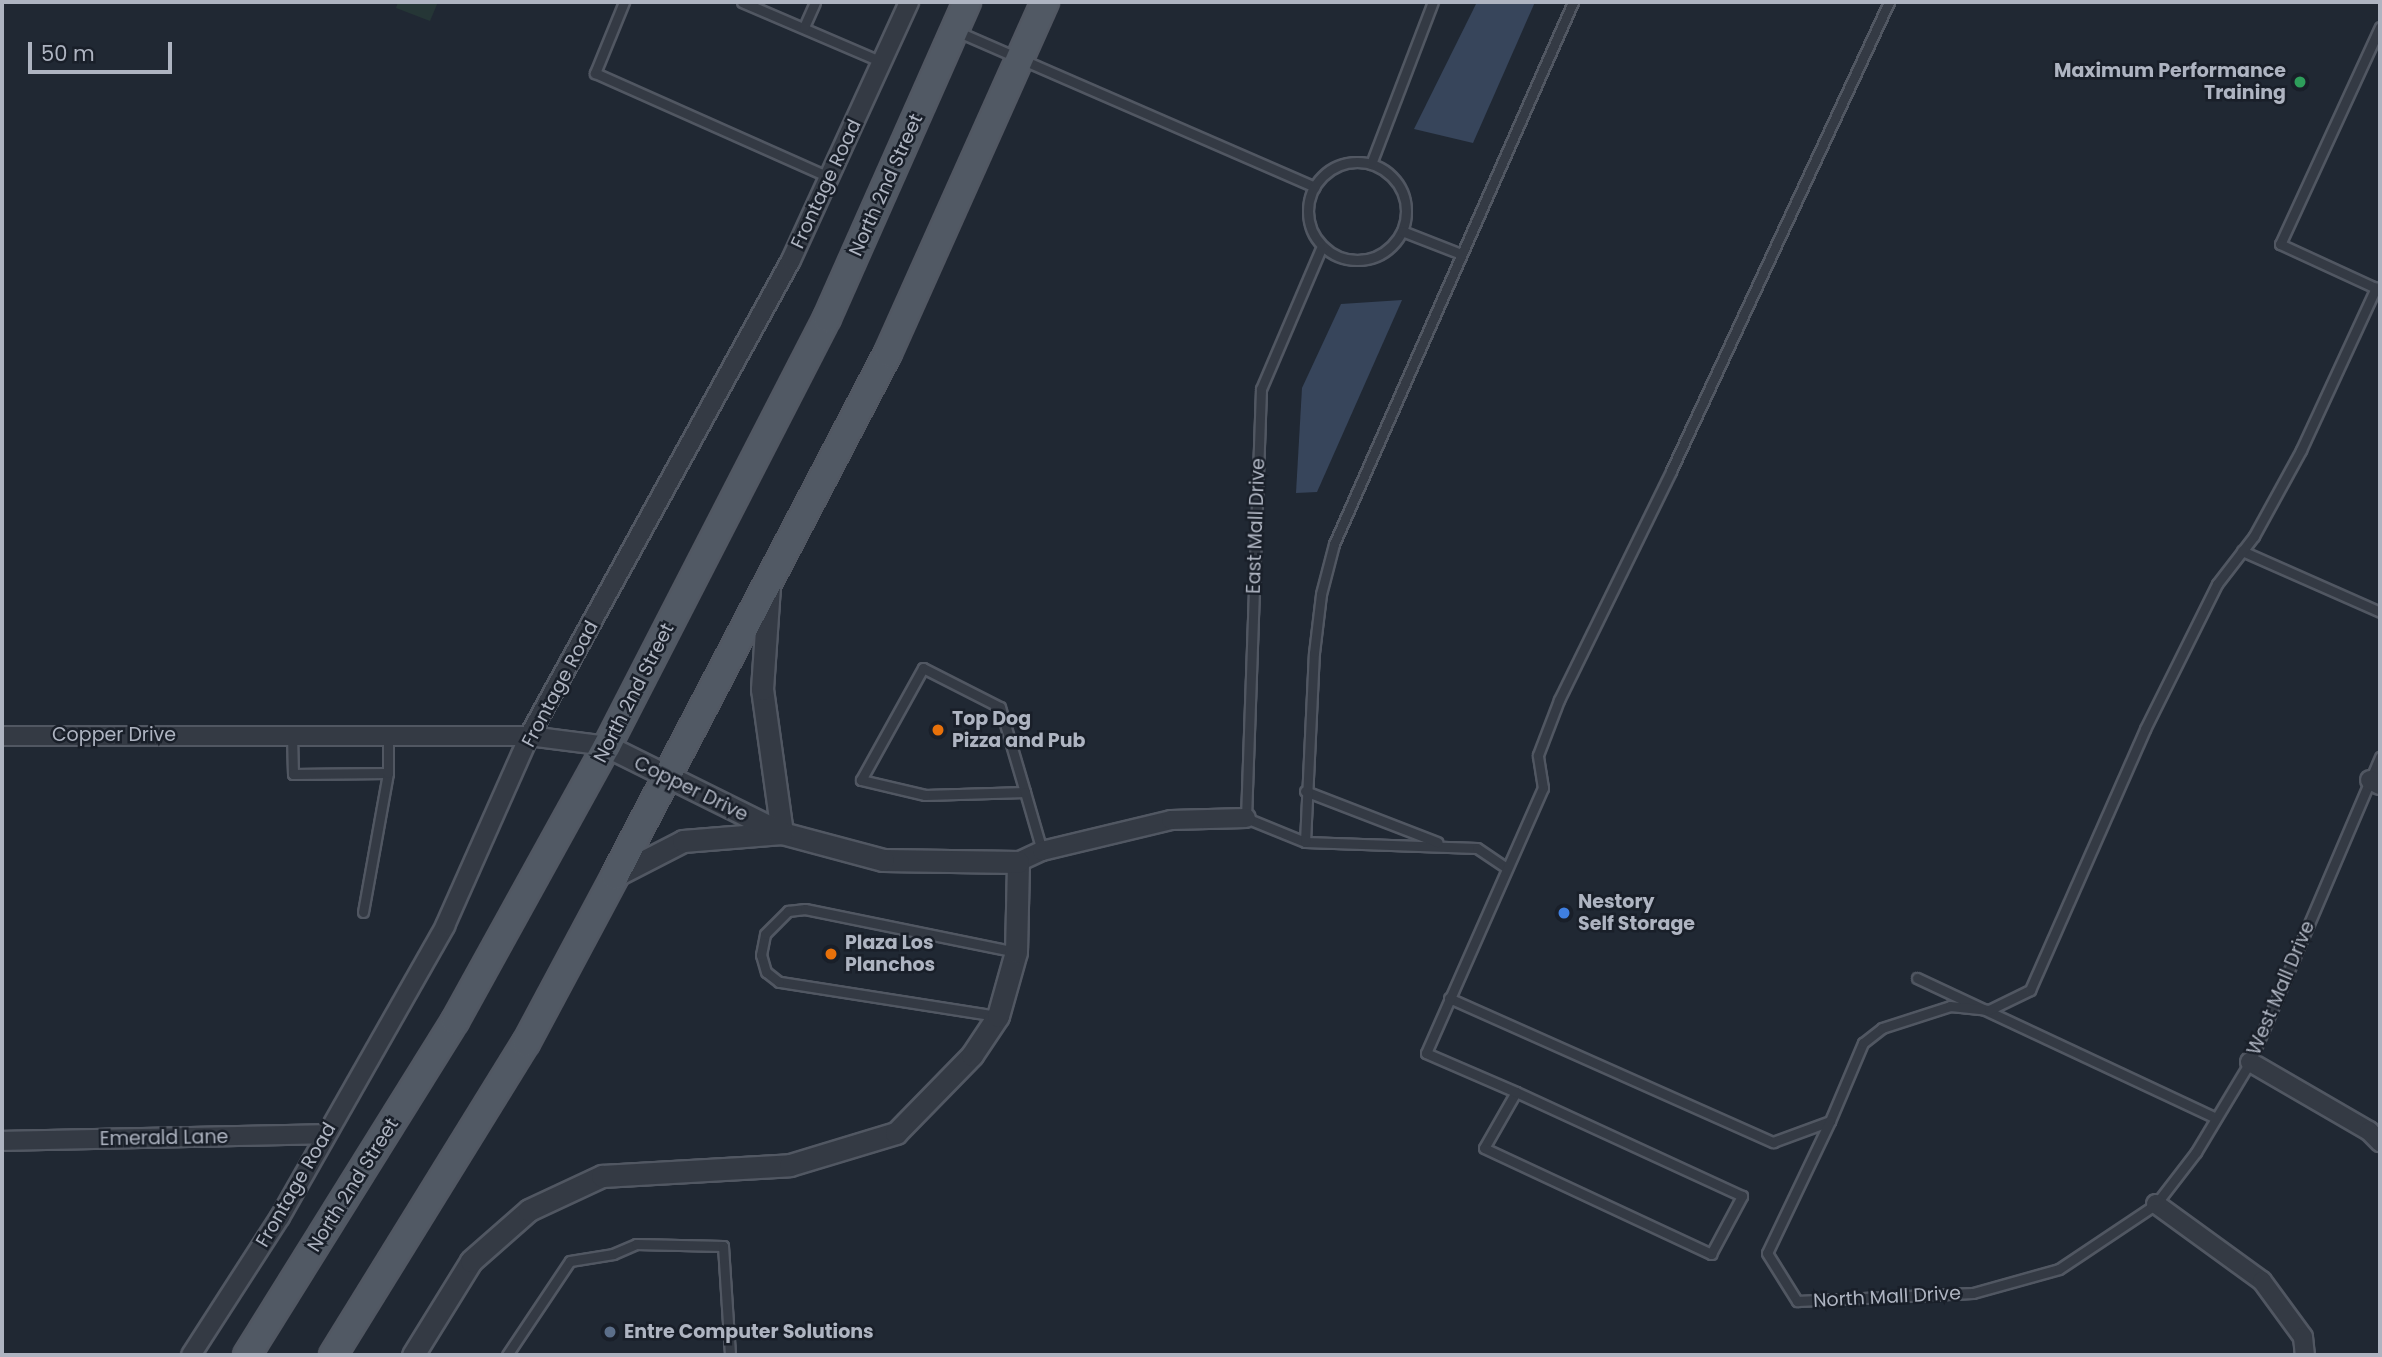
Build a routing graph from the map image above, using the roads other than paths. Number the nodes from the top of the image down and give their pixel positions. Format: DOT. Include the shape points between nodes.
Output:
graph roads {
  1 [pos="624,2"];
  2 [pos="742,2"];
  3 [pos="815,2"];
  4 [pos="909,2"];
  5 [pos="967,2"];
  6 [pos="1045,2"];
  7 [pos="1433,2"];
  8 [pos="1573,2"];
  9 [pos="1889,2"];
  10 [pos="804,27"];
  11 [pos="2380,27"];
  12 [pos="955,30"];
  13 [pos="1021,59"];
  14 [pos="883,63"];
  15 [pos="1371,164"];
  16 [pos="830,177"];
  17 [pos="1314,187"];
  18 [pos="1402,231"];
  19 [pos="1322,246"];
  20 [pos="1461,254"];
  21 [pos="2378,289"];
  22 [pos="2242,551"];
  23 [pos="769,580"];
  24 [pos="2380,612"];
  25 [pos="292,734"];
  26 [pos="388,735"];
  27 [pos="2,736"];
  28 [pos="529,736"];
  29 [pos="607,746"];
  30 [pos="2380,757"];
  31 [pos="388,773"];
  32 [pos="666,778"];
  33 [pos="2375,783"];
  34 [pos="1305,791"];
  35 [pos="1025,792"];
  36 [pos="1246,818"];
  37 [pos="782,833"];
  38 [pos="1305,842"];
  39 [pos="1444,845"];
  40 [pos="1042,851"];
  41 [pos="1018,862"];
  42 [pos="1507,868"];
  43 [pos="615,876"];
  44 [pos="363,912"];
  45 [pos="1016,952"];
  46 [pos="1917,978"];
  47 [pos="1449,998"];
  48 [pos="1989,1010"];
  49 [pos="998,1016"];
  50 [pos="2250,1062"];
  51 [pos="1516,1092"];
  52 [pos="2216,1118"];
  53 [pos="1830,1121"];
  54 [pos="325,1134"];
  55 [pos="2,1141"];
  56 [pos="2380,1142"];
  57 [pos="2156,1205"];
  58 [pos="191,1355"];
  59 [pos="247,1355"];
  60 [pos="333,1355"];
  61 [pos="413,1355"];
  62 [pos="507,1355"];
  63 [pos="730,1355"];
  64 [pos="2305,1355"];
  1 -- 16 [label="lane" via="595,73"];
  2 -- 10 [label="lane"];
  3 -- 10 [label="lane"];
  4 -- 14 [label="street, Frontage Road"];
  5 -- 12 [label="main road, North 2nd Street"];
  6 -- 13 [label="main road"];
  7 -- 15 [label="lane"];
  8 -- 20 [label="lane"];
  9 -- 42 [label="lane" via="1559,700 1538,755 1543,788"];
  10 -- 14 [label="lane"];
  11 -- 21 [label="lane" via="2280,244"];
  12 -- 13 [label="lane"];
  12 -- 29 [label="main road, North 2nd Street" via="827,318"];
  13 -- 17 [label="lane"];
  13 -- 23 [label="main road" via="888,353"];
  14 -- 16 [label="street, Frontage Road"];
  15 -- 17 [label="lane" via="1339,165"];
  15 -- 18 [label="lane" via="1398,183 1405,198"];
  16 -- 28 [label="street, Frontage Road" via="756,326"];
  17 -- 19 [label="lane" via="1308,218"];
  18 -- 19 [label="lane" via="1381,254 1366,259 1335,255"];
  18 -- 20 [label="lane"];
  19 -- 36 [label="lane, East Mall Drive" via="1261,389"];
  20 -- 34 [label="lane" via="1334,544 1321,594"];
  21 -- 22 [label="lane" via="2301,450"];
  22 -- 24 [label="lane"];
  22 -- 48 [label="lane" via="2217,584 2145,729 2030,990"];
  23 -- 32 [label="main road"];
  23 -- 37 [label="street" via="762,689"];
  25 -- 26 [label="street, Copper Drive"];
  25 -- 27 [label="street, Copper Drive"];
  25 -- 31 [label="lane" via="293,774"];
  26 -- 28 [label="street, Copper Drive"];
  26 -- 31 [label="lane"];
  28 -- 29 [label="street, Copper Drive"];
  28 -- 54 [label="street, Frontage Road" via="445,926"];
  29 -- 32 [label="street, Copper Drive"];
  29 -- 59 [label="main road, North 2nd Street" via="454,1021"];
  30 -- 33 [label="lane, West Mall Drive"];
  31 -- 44 [label="lane"];
  32 -- 37 [label="street, Copper Drive"];
  32 -- 43 [label="main road"];
  33 -- 50 [label="lane, West Mall Drive"];
  34 -- 38 [label="lane"];
  34 -- 39 [label="lane"];
  35 -- 35 [label="lane" via="1000,707 923,668 861,780 925,794 967,797"];
  35 -- 40 [label="lane"];
  36 -- 38 [label="lane"];
  36 -- 40 [label="street, Copper Drive" via="1171,820"];
  37 -- 41 [label="street, Copper Drive" via="883,860"];
  37 -- 43 [label="street" via="683,841"];
  38 -- 39 [label="lane"];
  39 -- 42 [label="lane" via="1477,848"];
  40 -- 41 [label="street, Copper Drive"];
  41 -- 45 [label="street"];
  42 -- 47 [label="lane"];
  43 -- 60 [label="main road" via="527,1043"];
  45 -- 49 [label="street"];
  45 -- 49 [label="lane" via="805,909 788,911 765,934 761,955 766,972 779,982"];
  46 -- 48 [label="lane"];
  47 -- 51 [label="lane" via="1426,1052"];
  47 -- 53 [label="lane" via="1773,1142"];
  48 -- 52 [label="lane"];
  48 -- 53 [label="lane" via="1950,1006 1882,1028 1863,1043"];
  49 -- 61 [label="street" via="972,1055 896,1133 790,1165 602,1176 529,1210 471,1261"];
  50 -- 52 [label="lane, West Mall Drive"];
  50 -- 56 [label="street" via="2369,1131"];
  51 -- 51 [label="lane" via="1742,1196 1712,1254 1484,1149"];
  52 -- 57 [label="lane, West Mall Drive"];
  53 -- 57 [label="lane, North Mall Drive" via="1767,1253 1797,1301 1973,1293 2059,1269"];
  54 -- 55 [label="street, Emerald Lane"];
  54 -- 58 [label="street, Frontage Road" via="280,1217"];
  57 -- 64 [label="street" via="2262,1281 2303,1337"];
  62 -- 63 [label="lane" via="570,1261 612,1254 636,1244 723,1246"];
}
